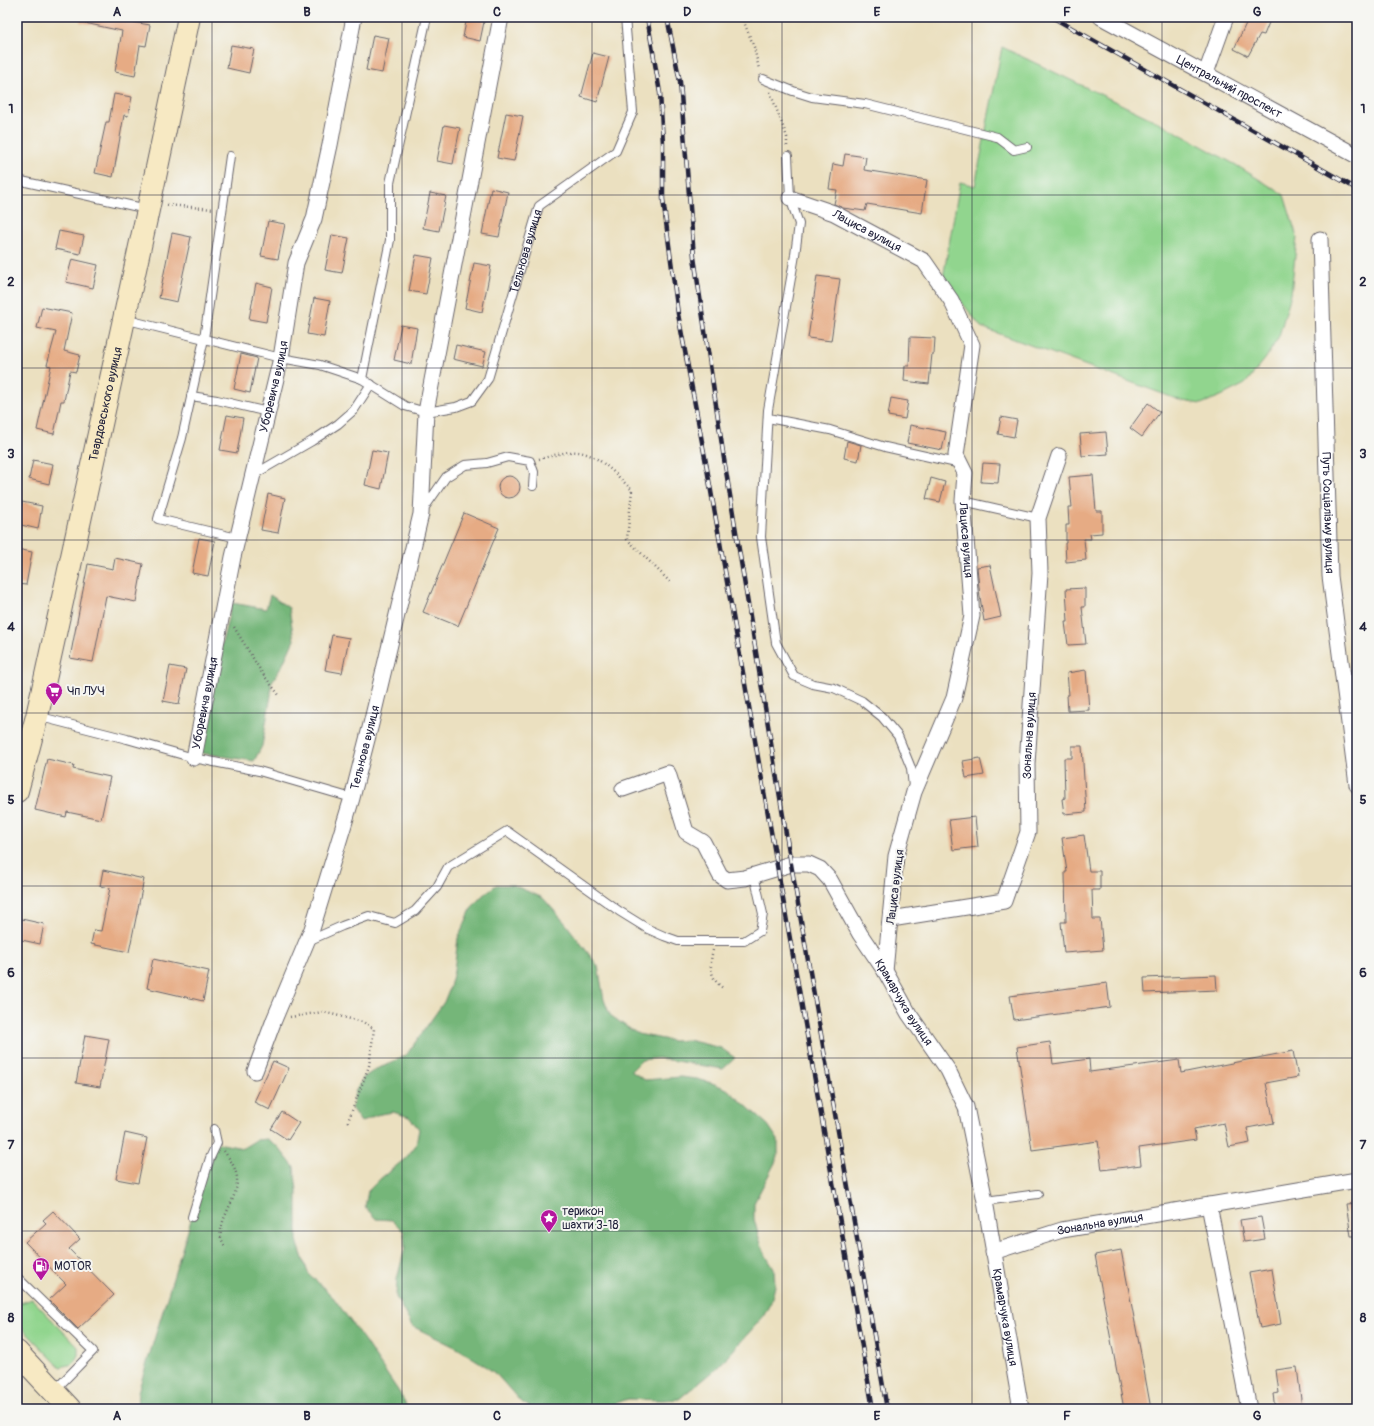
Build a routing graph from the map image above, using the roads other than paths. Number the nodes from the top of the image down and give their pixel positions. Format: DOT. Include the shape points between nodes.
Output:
graph roads {
  1 [pos="189,17"];
  2 [pos="354,17"];
  3 [pos="428,17"];
  4 [pos="501,17"];
  5 [pos="625,17"];
  6 [pos="1101,17"];
  7 [pos="1226,17"];
  8 [pos="1206,73"];
  9 [pos="763,79"];
  10 [pos="1027,147"];
  11 [pos="230,156"];
  12 [pos="788,156"];
  13 [pos="1357,156"];
  14 [pos="17,180"];
  15 [pos="790,198"];
  16 [pos="148,210"];
  17 [pos="1320,239"];
  18 [pos="124,319"];
  19 [pos="204,339"];
  20 [pos="281,358"];
  21 [pos="362,379"];
  22 [pos="371,384"];
  23 [pos="191,396"];
  24 [pos="268,412"];
  25 [pos="426,412"];
  26 [pos="768,418"];
  27 [pos="1059,456"];
  28 [pos="961,464"];
  29 [pos="252,475"];
  30 [pos="533,486"];
  31 [pos="963,501"];
  32 [pos="421,514"];
  33 [pos="1038,518"];
  34 [pos="238,538"];
  35 [pos="36,716"];
  36 [pos="194,758"];
  37 [pos="20,765"];
  38 [pos="1357,785"];
  39 [pos="623,789"];
  40 [pos="17,790"];
  41 [pos="914,792"];
  42 [pos="352,798"];
  43 [pos="754,875"];
  44 [pos="891,919"];
  45 [pos="307,942"];
  46 [pos="886,971"];
  47 [pos="255,1071"];
  48 [pos="214,1129"];
  49 [pos="1357,1180"];
  50 [pos="1038,1194"];
  51 [pos="985,1201"];
  52 [pos="1209,1205"];
  53 [pos="192,1216"];
  54 [pos="993,1252"];
  55 [pos="17,1277"];
  56 [pos="17,1352"];
  57 [pos="54,1391"];
  58 [pos="70,1409"];
  59 [pos="1021,1409"];
  60 [pos="1249,1409"];
  1 -- 16 [label="main road, Твардовського вулиця"];
  2 -- 20 [label="street, Уборевича вулиця" via="314,219 296,263"];
  3 -- 21 [label="lane" via="390,183 390,240"];
  4 -- 25 [label="street, Тельнова вулиця"];
  5 -- 25 [label="lane, Тельнова вулиця" via="633,112 616,151 539,206 488,379 472,401 456,407"];
  6 -- 8 [label="street, Центральний проспект"];
  7 -- 8 [label="street"];
  8 -- 13 [label="street, Центральний проспект"];
  9 -- 10 [label="lane" via="812,97 866,104 997,137 1014,150"];
  11 -- 19 [label="lane"];
  12 -- 15 [label="lane"];
  14 -- 16 [label="lane"];
  15 -- 26 [label="lane" via="799,224"];
  15 -- 28 [label="street, Лациса вулиця" via="834,213 924,261 951,300 972,345 956,455"];
  16 -- 18 [label="main road, Твардовського вулиця"];
  17 -- 38 [label="street, Путь Соціалізму вулиця" via="1330,576"];
  18 -- 19 [label="lane"];
  18 -- 35 [label="main road, Твардовського вулиця"];
  19 -- 20 [label="lane"];
  19 -- 23 [label="lane"];
  20 -- 21 [label="lane" via="320,365"];
  20 -- 24 [label="street, Уборевича вулиця"];
  21 -- 22 [label="lane"];
  22 -- 25 [label="lane" via="405,406"];
  22 -- 29 [label="lane" via="354,410 338,424"];
  23 -- 24 [label="lane"];
  23 -- 34 [label="lane" via="182,438 158,519"];
  24 -- 29 [label="street, Уборевича вулиця"];
  25 -- 32 [label="street, Тельнова вулиця"];
  26 -- 28 [label="lane" via="830,430 885,447"];
  26 -- 41 [label="lane" via="761,537 776,643 794,676 813,684 834,688 862,701 882,717 898,736 911,768"];
  27 -- 33 [label="street, Зональна вулиця"];
  28 -- 31 [label="street, Лациса вулиця" via="965,473"];
  29 -- 34 [label="street, Уборевича вулиця"];
  30 -- 32 [label="lane" via="534,472 530,461 508,458 465,465 446,477"];
  31 -- 33 [label="lane"];
  31 -- 41 [label="street, Лациса вулиця" via="972,616 954,698"];
  32 -- 42 [label="street, Тельнова вулиця"];
  33 -- 44 [label="street, Зональна вулиця" via="1040,573 1027,764 1028,832 1004,901"];
  34 -- 36 [label="street, Уборевича вулиця"];
  35 -- 36 [label="lane"];
  35 -- 37 [label="main road, Твардовського вулиця"];
  36 -- 42 [label="lane" via="259,771"];
  37 -- 40 [label="main road, Твардовського вулиця"];
  39 -- 43 [label="street, Крамарчука вулиця" via="668,773 686,832 703,842 720,875 727,880"];
  41 -- 44 [label="street, Лациса вулиця" via="896,856"];
  42 -- 45 [label="street, Тельнова вулиця"];
  43 -- 45 [label="lane" via="763,914 760,931 744,941 678,941 648,929 619,911 508,832 448,867 437,887 415,911 395,923 369,916"];
  43 -- 46 [label="street, Крамарчука вулиця" via="791,864 809,864 820,869 830,880 860,934"];
  44 -- 46 [label="street, Лациса вулиця"];
  45 -- 47 [label="street, Тельнова вулиця"];
  46 -- 51 [label="street, Крамарчука вулиця" via="909,1014 948,1070 966,1107"];
  48 -- 53 [label="lane" via="217,1143"];
  49 -- 52 [label="street, Зональна вулиця"];
  50 -- 51 [label="lane"];
  51 -- 54 [label="street, Крамарчука вулиця"];
  52 -- 54 [label="street, Зональна вулиця" via="1062,1230"];
  52 -- 60 [label="street"];
  54 -- 59 [label="street, Крамарчука вулиця"];
  55 -- 57 [label="lane" via="93,1351"];
  56 -- 57 [label="main road"];
  57 -- 58 [label="main road"];
}
